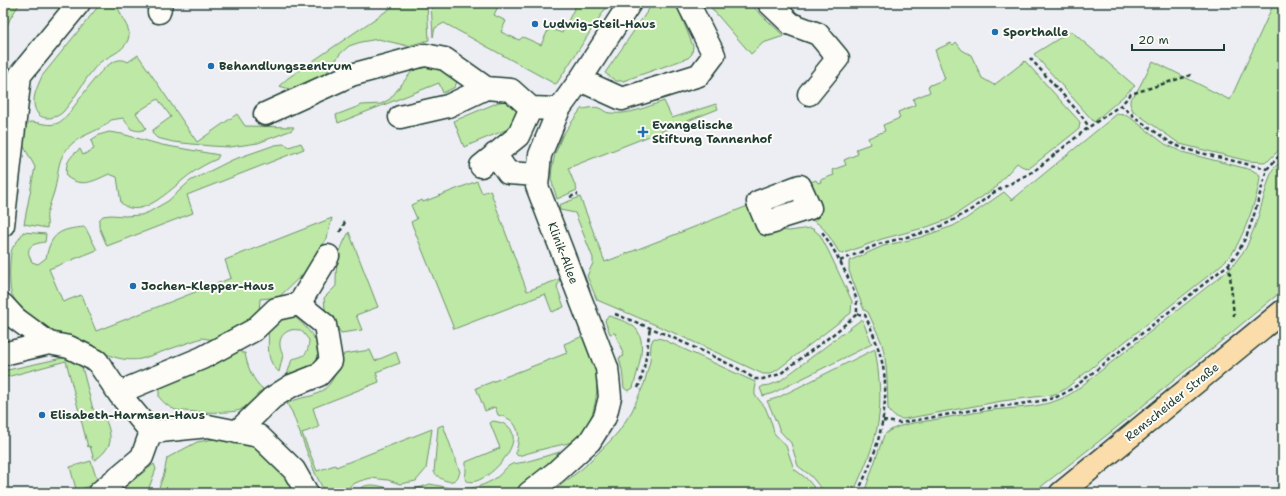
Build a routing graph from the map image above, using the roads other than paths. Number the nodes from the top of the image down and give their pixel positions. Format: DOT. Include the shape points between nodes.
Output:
graph roads {
  1 [pos="79,3"];
  2 [pos="630,3"];
  3 [pos="688,3"];
  4 [pos="770,3"];
  5 [pos="12,74"];
  6 [pos="580,80"];
  7 [pos="486,88"];
  8 [pos="809,94"];
  9 [pos="531,108"];
  10 [pos="558,109"];
  11 [pos="265,114"];
  12 [pos="400,118"];
  13 [pos="538,175"];
  14 [pos="3,225"];
  15 [pos="328,256"];
  16 [pos="299,304"];
  17 [pos="3,305"];
  18 [pos="1283,311"];
  19 [pos="49,343"];
  20 [pos="3,354"];
  21 [pos="120,395"];
  22 [pos="151,432"];
  23 [pos="237,432"];
  24 [pos="99,493"];
  25 [pos="307,493"];
  26 [pos="529,493"];
  27 [pos="1061,493"];
  1 -- 5 [label="street"];
  2 -- 6 [label="street, Klinik-Allee"];
  3 -- 6 [label="street" via="714,55 699,75 622,99"];
  4 -- 8 [label="street" via="791,24 818,34 838,58"];
  5 -- 14 [label="street"];
  6 -- 10 [label="street, Klinik-Allee"];
  7 -- 9 [label="street" via="511,90"];
  7 -- 11 [label="street" via="446,59 425,55 352,75"];
  7 -- 12 [label="street" via="448,106"];
  9 -- 10 [label="street"];
  9 -- 13 [label="street" via="518,136 488,160 508,173"];
  10 -- 13 [label="street, Klinik-Allee" via="540,155"];
  13 -- 26 [label="street, Klinik-Allee" via="537,186 553,245 588,316 607,368 610,397 605,417 590,441"];
  15 -- 16 [label="street"];
  16 -- 21 [label="street" via="276,309 254,330 202,358 132,387"];
  16 -- 23 [label="street" via="325,325 331,361 320,375 291,386 272,398"];
  17 -- 19 [label="street"];
  18 -- 27 [label="main road, Remscheider Straße"];
  19 -- 20 [label="street"];
  19 -- 21 [label="street" via="69,347 97,361"];
  21 -- 22 [label="street"];
  22 -- 23 [label="street" via="208,426"];
  22 -- 24 [label="street" via="142,457"];
  23 -- 25 [label="street" via="259,436 294,470"];
}
